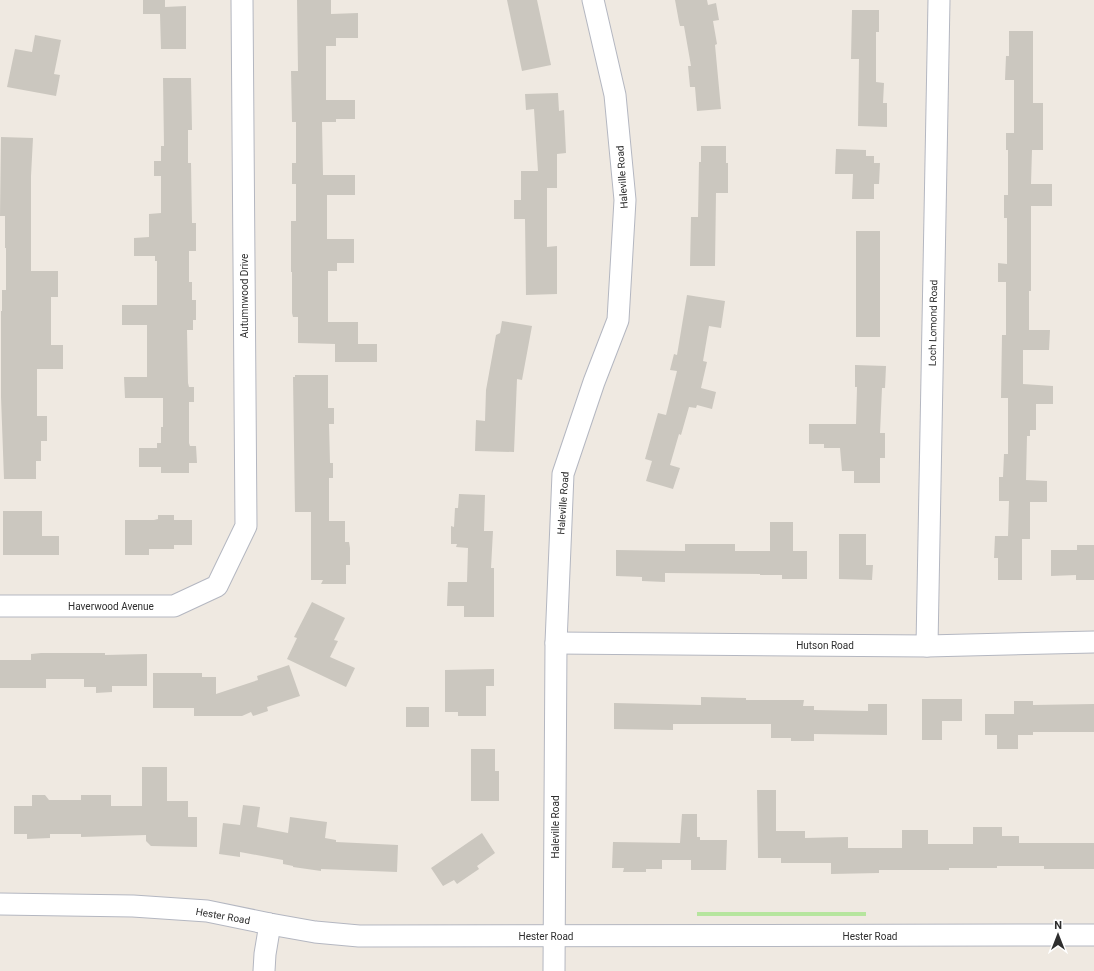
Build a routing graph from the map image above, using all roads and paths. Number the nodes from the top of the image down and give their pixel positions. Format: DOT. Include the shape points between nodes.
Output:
graph roads {
  1 [pos="242,0"];
  2 [pos="593,0"];
  3 [pos="939,0"];
  4 [pos="217,586"];
  5 [pos="0,606"];
  6 [pos="1094,642"];
  7 [pos="556,643"];
  8 [pos="927,646"];
  9 [pos="0,904"];
  10 [pos="270,924"];
  11 [pos="1094,935"];
  12 [pos="555,936"];
  13 [pos="264,971"];
  14 [pos="554,971"];
  1 -- 4 [label="street, Autumnwood Drive" via="246,526"];
  2 -- 7 [label="street, Haleville Road" via="615,95 624,200 618,320 563,474"];
  3 -- 8 [label="street, Loch Lomond Road"];
  4 -- 5 [label="street, Haverwood Avenue" via="174,606"];
  6 -- 8 [label="street, Hutson Road"];
  7 -- 8 [label="street, Hutson Road"];
  7 -- 12 [label="street, Haleville Road"];
  9 -- 10 [label="street, Hester Road" via="133,906 207,911"];
  10 -- 12 [label="street, Hester Road" via="359,936"];
  10 -- 13 [label="street"];
  11 -- 12 [label="street, Hester Road"];
  12 -- 14 [label="street, Haleville Road"];
}
